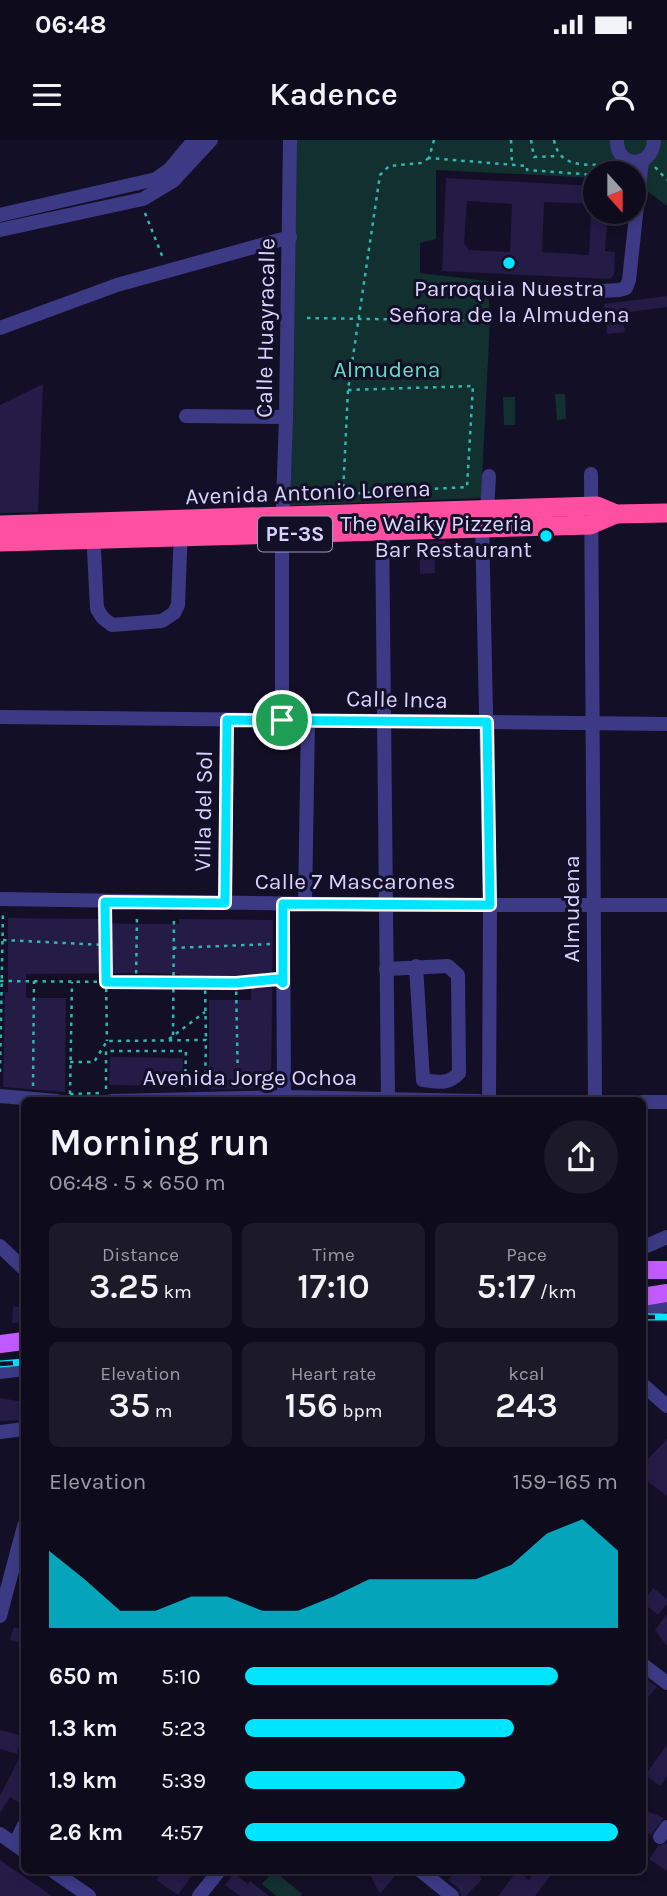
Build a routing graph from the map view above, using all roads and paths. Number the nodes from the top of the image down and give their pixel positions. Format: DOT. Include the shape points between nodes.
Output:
graph roads {
  1 [pos="194,140"];
  2 [pos="211,140"];
  3 [pos="290,140"];
  4 [pos="434,140"];
  5 [pos="511,140"];
  6 [pos="531,140"];
  7 [pos="554,140"];
  8 [pos="617,140"];
  9 [pos="654,140"];
  10 [pos="560,155"];
  11 [pos="429,158"];
  12 [pos="644,159"];
  13 [pos="512,165"];
  14 [pos="583,166"];
  15 [pos="583,174"];
  16 [pos="667,180"];
  17 [pos="139,200"];
  18 [pos="0,215"];
  19 [pos="0,230"];
  20 [pos="290,237"];
  21 [pos="169,271"];
  22 [pos="601,291"];
  23 [pos="307,318"];
  24 [pos="360,320"];
  25 [pos="490,321"];
  26 [pos="0,328"];
  27 [pos="348,390"];
  28 [pos="186,416"];
  29 [pos="286,417"];
  30 [pos="591,474"];
  31 [pos="489,476"];
  32 [pos="667,513"];
  33 [pos="591,516"];
  34 [pos="484,517"];
  35 [pos="382,522"];
  36 [pos="0,525"];
  37 [pos="282,525"];
  38 [pos="181,528"];
  39 [pos="93,531"];
  40 [pos="0,542"];
  41 [pos="0,718"];
  42 [pos="227,720"];
  43 [pos="282,720"];
  44 [pos="308,720"];
  45 [pos="385,721"];
  46 [pos="487,722"];
  47 [pos="593,723"];
  48 [pos="667,724"];
  49 [pos="105,902"];
  50 [pos="1,903"];
  51 [pos="174,903"];
  52 [pos="225,903"];
  53 [pos="283,904"];
  54 [pos="305,904"];
  55 [pos="386,905"];
  56 [pos="490,905"];
  57 [pos="593,905"];
  58 [pos="667,905"];
  59 [pos="137,911"];
  60 [pos="3,940"];
  61 [pos="278,944"];
  62 [pos="104,945"];
  63 [pos="173,948"];
  64 [pos="416,967"];
  65 [pos="386,969"];
  66 [pos="1,981"];
  67 [pos="34,981"];
  68 [pos="72,981"];
  69 [pos="106,982"];
  70 [pos="136,982"];
  71 [pos="173,982"];
  72 [pos="205,982"];
  73 [pos="236,983"];
  74 [pos="283,983"];
  75 [pos="205,1012"];
  76 [pos="173,1035"];
  77 [pos="206,1040"];
  78 [pos="107,1041"];
  79 [pos="140,1041"];
  80 [pos="168,1041"];
  81 [pos="141,1051"];
  82 [pos="71,1062"];
  83 [pos="0,1072"];
  84 [pos="238,1093"];
  85 [pos="33,1094"];
  86 [pos="184,1094"];
  87 [pos="0,1096"];
  88 [pos="108,1096"];
  89 [pos="70,1097"];
  90 [pos="156,1097"];
  91 [pos="204,1097"];
  92 [pos="284,1097"];
  93 [pos="397,1097"];
  94 [pos="489,1097"];
  95 [pos="594,1097"];
  96 [pos="21,1098"];
  97 [pos="646,1102"];
  98 [pos="667,1102"];
  99 [pos="667,1237"];
  100 [pos="0,1245"];
  101 [pos="646,1246"];
  102 [pos="21,1266"];
  103 [pos="646,1270"];
  104 [pos="667,1270"];
  105 [pos="667,1293"];
  106 [pos="646,1296"];
  107 [pos="667,1305"];
  108 [pos="646,1310"];
  109 [pos="21,1341"];
  110 [pos="0,1344"];
  111 [pos="21,1352"];
  112 [pos="0,1355"];
  113 [pos="21,1369"];
  114 [pos="0,1372"];
  115 [pos="646,1388"];
  116 [pos="667,1406"];
  117 [pos="21,1429"];
  118 [pos="0,1432"];
  119 [pos="21,1537"];
  120 [pos="0,1616"];
  121 [pos="646,1667"];
  122 [pos="667,1683"];
  123 [pos="0,1834"];
  124 [pos="20,1848"];
  125 [pos="57,1874"];
  126 [pos="217,1874"];
  127 [pos="425,1874"];
  128 [pos="89,1896"];
  129 [pos="199,1896"];
  130 [pos="452,1896"];
  1 -- 18 [label="street" via="156,179"];
  2 -- 17 [label="street" via="165,188"];
  3 -- 20 [label="street, Calle Huayracalle"];
  4 -- 11 [label="path"];
  5 -- 13 [label="path"];
  6 -- 10 [label="path" via="534,157"];
  7 -- 10 [label="path"];
  8 -- 12 [label="street" via="625,159"];
  9 -- 12 [label="street" via="652,152"];
  10 -- 14 [label="path"];
  11 -- 13 [label="path"];
  11 -- 24 [label="path" via="389,166 380,176"];
  12 -- 16 [label="path"];
  12 -- 22 [label="street" via="629,280 626,288"];
  13 -- 15 [label="path"];
  17 -- 19 [label="street"];
  17 -- 21 [label="path"];
  20 -- 21 [label="street"];
  20 -- 29 [label="street, Calle Huayracalle"];
  21 -- 26 [label="street"];
  23 -- 24 [label="path"];
  24 -- 25 [label="path"];
  24 -- 27 [label="path"];
  27 -- 27 [label="path" via="343,494 467,486 472,386"];
  28 -- 29 [label="street"];
  29 -- 37 [label="street, Calle Huayracalle"];
  30 -- 33 [label="street, Almudena"];
  31 -- 34 [label="street"];
  32 -- 33 [label="highway, Avenida Antonio Lorena / PE-3S"];
  33 -- 34 [label="highway, Avenida Antonio Lorena / PE-3S"];
  33 -- 47 [label="street, Almudena"];
  34 -- 35 [label="highway, Avenida Antonio Lorena / PE-3S"];
  34 -- 46 [label="street"];
  35 -- 37 [label="highway, Avenida Antonio Lorena / PE-3S"];
  35 -- 45 [label="street"];
  36 -- 39 [label="highway, Avenida Antonio Lorena / PE-3S"];
  37 -- 38 [label="highway, Avenida Antonio Lorena / PE-3S"];
  37 -- 43 [label="street, Calle Huayracalle"];
  38 -- 39 [label="highway, Avenida Antonio Lorena / PE-3S"];
  38 -- 39 [label="street" via="174,613 162,621 112,625 97,609"];
  39 -- 40 [label="highway, Avenida Antonio Lorena / PE-3S"];
  41 -- 42 [label="street, Calle Inca"];
  42 -- 43 [label="street, Calle Inca"];
  42 -- 52 [label="street, Villa del Sol"];
  43 -- 44 [label="street, Calle Inca"];
  44 -- 45 [label="street, Calle Inca"];
  44 -- 54 [label="street"];
  45 -- 46 [label="street, Calle Inca"];
  45 -- 55 [label="street"];
  46 -- 47 [label="street, Calle Inca"];
  46 -- 56 [label="street"];
  47 -- 48 [label="street, Calle Inca"];
  47 -- 57 [label="street, Almudena"];
  49 -- 50 [label="street, Calle 7 Mascarones"];
  49 -- 51 [label="street, Calle 7 Mascarones"];
  49 -- 62 [label="path"];
  50 -- 60 [label="path"];
  51 -- 52 [label="street, Calle 7 Mascarones"];
  51 -- 63 [label="path"];
  52 -- 53 [label="street, Calle 7 Mascarones"];
  53 -- 54 [label="street, Calle 7 Mascarones"];
  53 -- 74 [label="street"];
  54 -- 55 [label="street, Calle 7 Mascarones"];
  55 -- 56 [label="street, Calle 7 Mascarones"];
  55 -- 65 [label="street"];
  56 -- 57 [label="street, Calle 7 Mascarones"];
  56 -- 94 [label="street"];
  57 -- 58 [label="street, Calle 7 Mascarones"];
  57 -- 95 [label="street, Almudena"];
  59 -- 70 [label="path"];
  60 -- 62 [label="path"];
  60 -- 66 [label="path"];
  61 -- 63 [label="path"];
  62 -- 69 [label="path"];
  63 -- 71 [label="path"];
  64 -- 64 [label="street" via="448,966 458,975 459,1073 443,1083 423,1080"];
  64 -- 65 [label="street"];
  65 -- 93 [label="street"];
  66 -- 67 [label="path"];
  66 -- 83 [label="path"];
  67 -- 68 [label="path"];
  67 -- 85 [label="path"];
  68 -- 69 [label="path"];
  68 -- 82 [label="path"];
  69 -- 70 [label="path"];
  69 -- 78 [label="path"];
  70 -- 71 [label="path"];
  71 -- 72 [label="path"];
  71 -- 76 [label="path"];
  72 -- 73 [label="path"];
  72 -- 75 [label="path"];
  73 -- 74 [label="path" via="278,979"];
  73 -- 84 [label="path"];
  74 -- 92 [label="street"];
  75 -- 76 [label="path"];
  75 -- 77 [label="path"];
  76 -- 80 [label="path"];
  77 -- 80 [label="path"];
  77 -- 91 [label="path"];
  78 -- 79 [label="path"];
  78 -- 82 [label="path" via="94,1062"];
  79 -- 80 [label="path"];
  79 -- 81 [label="path"];
  81 -- 86 [label="path" via="186,1051"];
  81 -- 88 [label="path" via="106,1051"];
  82 -- 89 [label="path"];
  87 -- 96 [label="street"];
  88 -- 90 [label="street, Avenida Jorge Ochoa"];
  97 -- 98 [label="street"];
  99 -- 101 [label="street"];
  100 -- 102 [label="street"];
  103 -- 104 [label="main road"];
  105 -- 106 [label="main road"];
  107 -- 108 [label="street"];
  109 -- 110 [label="main road"];
  111 -- 112 [label="main road"];
  113 -- 114 [label="street"];
  115 -- 116 [label="street"];
  117 -- 118 [label="street"];
  119 -- 120 [label="street"];
  121 -- 122 [label="street"];
  123 -- 124 [label="street"];
  125 -- 128 [label="street"];
  126 -- 129 [label="street"];
  127 -- 130 [label="street"];
}
